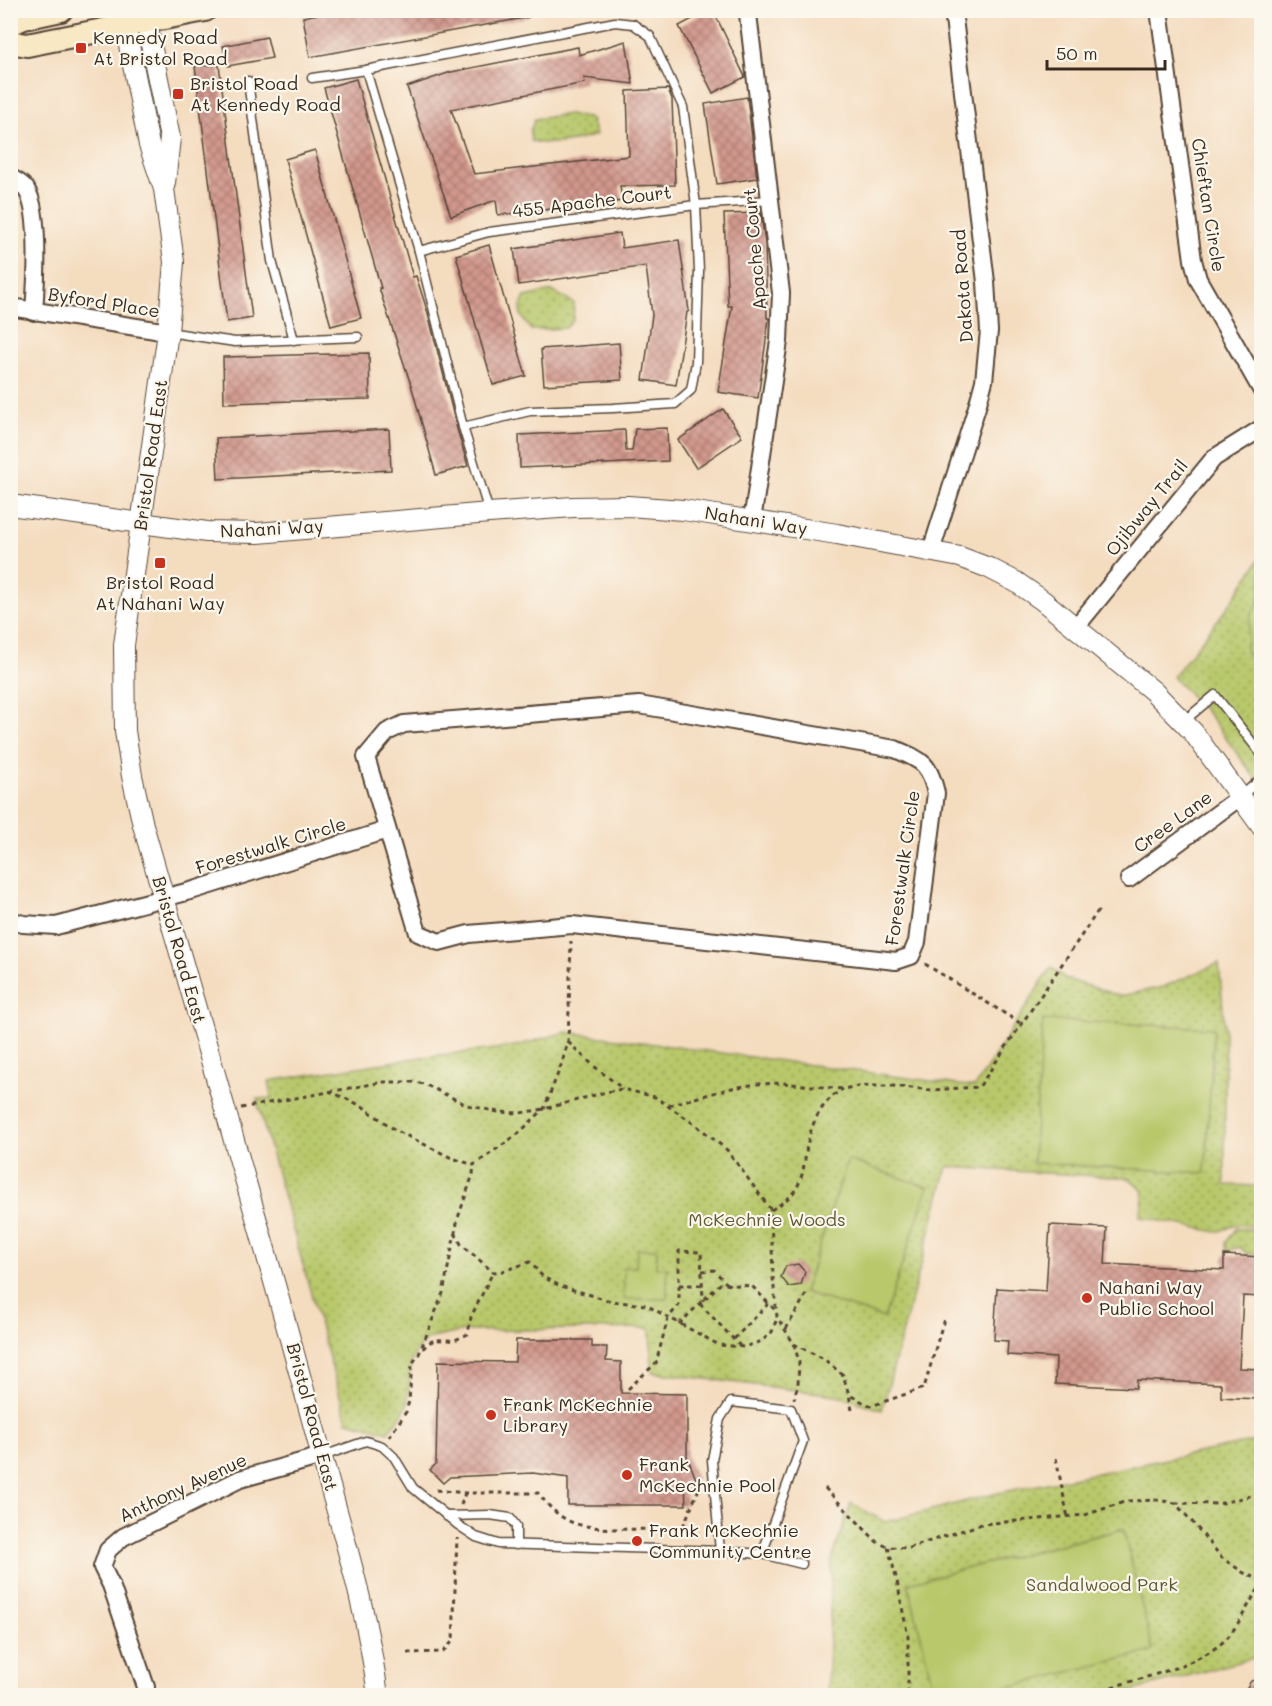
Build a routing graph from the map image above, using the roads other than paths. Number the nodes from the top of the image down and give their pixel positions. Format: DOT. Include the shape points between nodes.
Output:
graph roads {
  1 [pos="61,10"];
  2 [pos="205,10"];
  3 [pos="745,10"];
  4 [pos="953,10"];
  5 [pos="1160,10"];
  6 [pos="134,18"];
  7 [pos="10,24"];
  8 [pos="10,42"];
  9 [pos="366,70"];
  10 [pos="312,78"];
  11 [pos="248,81"];
  12 [pos="10,178"];
  13 [pos="771,200"];
  14 [pos="696,206"];
  15 [pos="420,251"];
  16 [pos="10,308"];
  17 [pos="34,312"];
  18 [pos="168,332"];
  19 [pos="358,337"];
  20 [pos="294,340"];
  21 [pos="1262,391"];
  22 [pos="463,428"];
  23 [pos="1262,428"];
  24 [pos="10,505"];
  25 [pos="489,513"];
  26 [pos="752,521"];
  27 [pos="141,522"];
  28 [pos="931,551"];
  29 [pos="1076,627"];
  30 [pos="1184,722"];
  31 [pos="1262,755"];
  32 [pos="1262,778"];
  33 [pos="1240,797"];
  34 [pos="1262,827"];
  35 [pos="387,830"];
  36 [pos="1129,879"];
  37 [pos="165,898"];
  38 [pos="10,920"];
  39 [pos="322,1456"];
  40 [pos="458,1520"];
  41 [pos="516,1545"];
  42 [pos="720,1551"];
  43 [pos="762,1554"];
  44 [pos="802,1564"];
  45 [pos="146,1695"];
  46 [pos="378,1695"];
  1 -- 7 [label="main road"];
  2 -- 6 [label="main road"];
  3 -- 13 [label="street, Apache Court"];
  4 -- 28 [label="street, Dakota Road" via="989,331 977,406"];
  5 -- 21 [label="street, Chieftan Circle" via="1198,279"];
  6 -- 8 [label="main road" via="27,45"];
  6 -- 18 [label="street, Bristol Road East" via="149,145 164,189 174,262"];
  9 -- 10 [label="lane"];
  9 -- 14 [label="lane" via="615,22 633,24 650,36 683,107"];
  9 -- 15 [label="lane"];
  11 -- 20 [label="lane" via="272,261"];
  12 -- 17 [label="street, Byford Place" via="26,189 31,200 37,257"];
  13 -- 14 [label="lane, 455 Apache Court"];
  13 -- 26 [label="street, Apache Court" via="781,293 780,324"];
  14 -- 15 [label="lane, 455 Apache Court" via="489,232"];
  14 -- 22 [label="lane" via="699,272 696,362 691,390 675,404 530,411"];
  15 -- 22 [label="lane"];
  16 -- 17 [label="street, Byford Place"];
  17 -- 18 [label="street, Byford Place"];
  18 -- 20 [label="lane" via="235,342"];
  18 -- 27 [label="street, Bristol Road East"];
  19 -- 20 [label="lane"];
  22 -- 25 [label="lane"];
  23 -- 29 [label="street, Ojibway Trail" via="1214,458"];
  24 -- 27 [label="street, Nahani Way"];
  25 -- 26 [label="street, Nahani Way" via="628,506"];
  25 -- 27 [label="street, Nahani Way" via="258,533 207,532"];
  26 -- 28 [label="street, Nahani Way"];
  27 -- 37 [label="street, Bristol Road East" via="124,645 125,731 139,807"];
  28 -- 29 [label="street, Nahani Way" via="960,557 1016,582"];
  29 -- 30 [label="street, Nahani Way"];
  30 -- 31 [label="lane" via="1215,696"];
  30 -- 33 [label="street, Nahani Way"];
  32 -- 33 [label="lane"];
  33 -- 34 [label="street, Nahani Way"];
  33 -- 36 [label="street, Cree Lane"];
  35 -- 35 [label="street, Forestwalk Circle" via="366,757 387,732 404,724 639,705 895,749 917,758 931,772 936,793 917,942 911,956 896,961 572,924 469,934 439,942 418,933"];
  35 -- 37 [label="street, Forestwalk Circle"];
  37 -- 38 [label="street, Forestwalk Circle" via="56,926"];
  37 -- 39 [label="street, Bristol Road East"];
  39 -- 40 [label="lane" via="366,1441 382,1446 394,1457 413,1488 446,1516"];
  39 -- 45 [label="street, Anthony Avenue" via="240,1479 123,1537 108,1550 102,1567"];
  39 -- 46 [label="street, Bristol Road East" via="365,1615"];
  40 -- 41 [label="lane" via="476,1537"];
  40 -- 41 [label="lane" via="490,1515 510,1518 516,1526"];
  41 -- 42 [label="lane"];
  42 -- 43 [label="lane"];
  42 -- 43 [label="lane" via="712,1460 720,1419 731,1402 791,1409 803,1441"];
  43 -- 44 [label="lane"];
}
